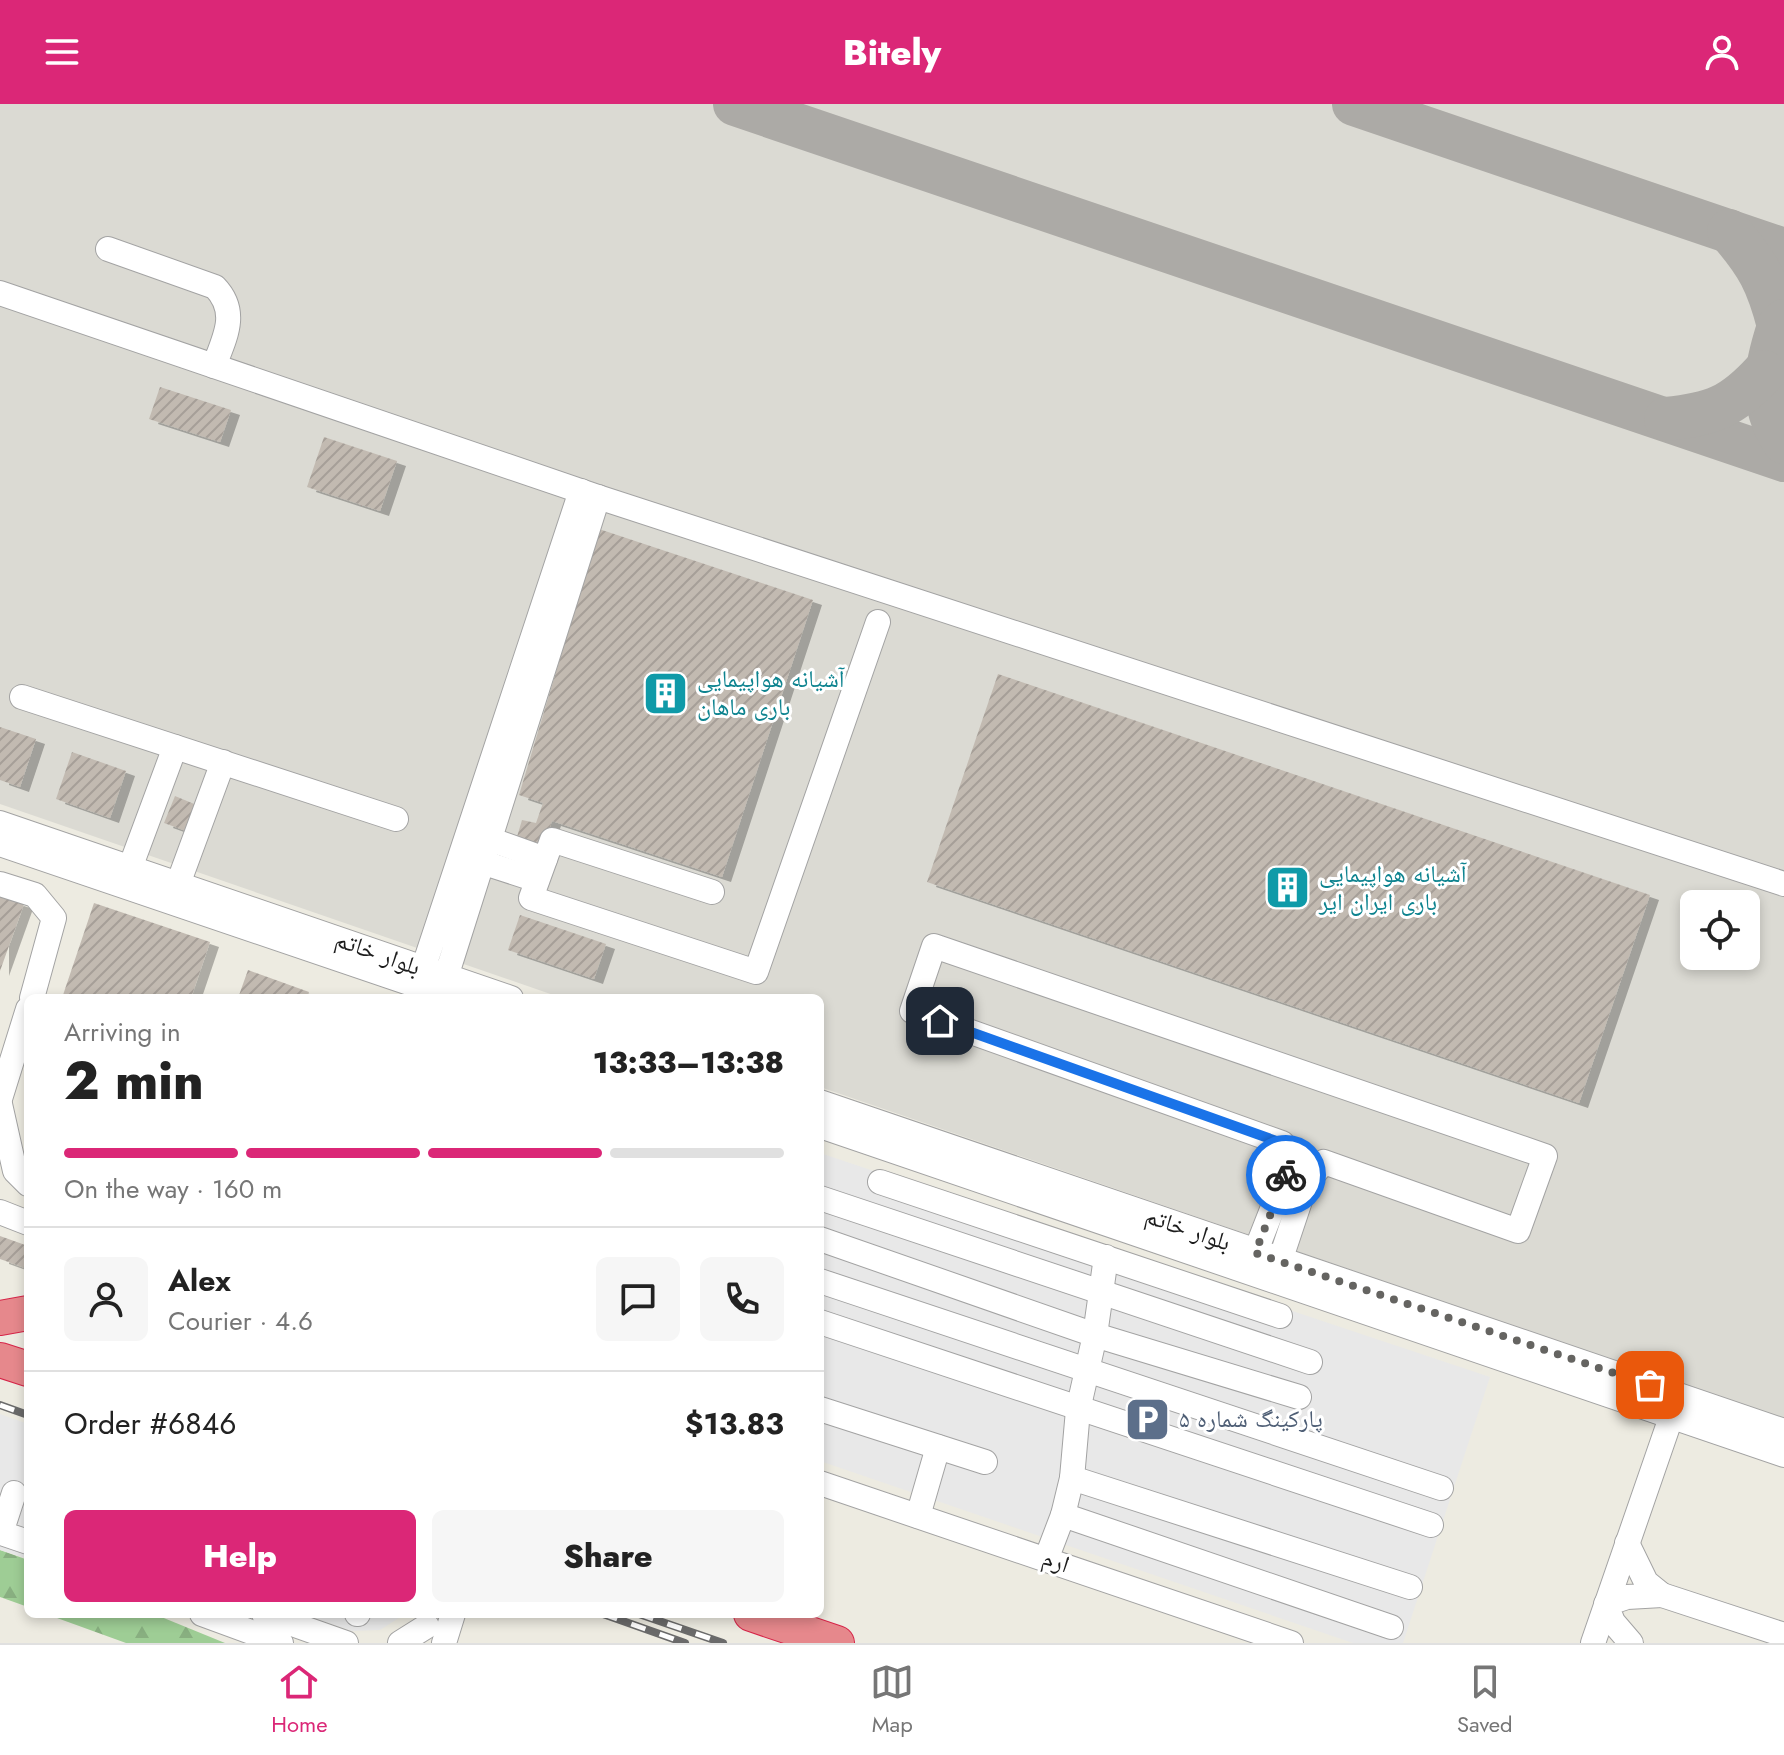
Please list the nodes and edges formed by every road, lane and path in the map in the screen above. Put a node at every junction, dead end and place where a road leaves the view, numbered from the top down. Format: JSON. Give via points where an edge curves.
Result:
{"nodes":[{"id":1,"x":108,"y":249,"type":"dead end"},
{"id":2,"x":0,"y":293,"type":"edge"},
{"id":3,"x":214,"y":366,"type":"junction"},
{"id":4,"x":589,"y":494,"type":"junction"},
{"id":5,"x":878,"y":622,"type":"dead end"},
{"id":6,"x":22,"y":697,"type":"dead end"},
{"id":7,"x":175,"y":747,"type":"junction"},
{"id":8,"x":223,"y":762,"type":"junction"},
{"id":9,"x":396,"y":819,"type":"dead end"},
{"id":10,"x":0,"y":823,"type":"edge"},
{"id":11,"x":0,"y":844,"type":"edge"},
{"id":12,"x":475,"y":847,"type":"junction"},
{"id":13,"x":541,"y":870,"type":"junction"},
{"id":14,"x":143,"y":879,"type":"junction"},
{"id":15,"x":0,"y":884,"type":"edge"},
{"id":16,"x":178,"y":884,"type":"junction"},
{"id":17,"x":1784,"y":884,"type":"edge"},
{"id":18,"x":712,"y":892,"type":"dead end"},
{"id":19,"x":288,"y":930,"type":"junction"},
{"id":20,"x":438,"y":984,"type":"edge"},
{"id":21,"x":33,"y":994,"type":"edge"},
{"id":22,"x":490,"y":994,"type":"edge"},
{"id":23,"x":24,"y":1022,"type":"edge"},
{"id":24,"x":0,"y":1101,"type":"edge"},
{"id":25,"x":824,"y":1103,"type":"edge"},
{"id":26,"x":824,"y":1127,"type":"edge"},
{"id":27,"x":24,"y":1180,"type":"edge"},
{"id":28,"x":880,"y":1182,"type":"dead end"},
{"id":29,"x":824,"y":1199,"type":"edge"},
{"id":30,"x":0,"y":1212,"type":"edge"},
{"id":31,"x":24,"y":1221,"type":"edge"},
{"id":32,"x":824,"y":1240,"type":"edge"},
{"id":33,"x":1255,"y":1253,"type":"junction"},
{"id":34,"x":1106,"y":1257,"type":"junction"},
{"id":35,"x":1280,"y":1261,"type":"junction"},
{"id":36,"x":824,"y":1282,"type":"edge"},
{"id":37,"x":1102,"y":1295,"type":"junction"},
{"id":38,"x":24,"y":1314,"type":"edge"},
{"id":39,"x":1280,"y":1316,"type":"dead end"},
{"id":40,"x":0,"y":1318,"type":"edge"},
{"id":41,"x":824,"y":1323,"type":"edge"},
{"id":42,"x":1095,"y":1335,"type":"junction"},
{"id":43,"x":0,"y":1360,"type":"edge"},
{"id":44,"x":1310,"y":1362,"type":"dead end"},
{"id":45,"x":24,"y":1368,"type":"edge"},
{"id":46,"x":1087,"y":1368,"type":"junction"},
{"id":47,"x":1299,"y":1397,"type":"dead end"},
{"id":48,"x":1675,"y":1406,"type":"junction"},
{"id":49,"x":824,"y":1410,"type":"edge"},
{"id":50,"x":1078,"y":1410,"type":"junction"},
{"id":51,"x":1784,"y":1431,"type":"edge"},
{"id":52,"x":938,"y":1447,"type":"junction"},
{"id":53,"x":1784,"y":1455,"type":"edge"},
{"id":54,"x":985,"y":1462,"type":"dead end"},
{"id":55,"x":1072,"y":1478,"type":"junction"},
{"id":56,"x":824,"y":1484,"type":"edge"},
{"id":57,"x":1441,"y":1488,"type":"dead end"},
{"id":58,"x":14,"y":1494,"type":"edge"},
{"id":59,"x":1063,"y":1515,"type":"junction"},
{"id":60,"x":918,"y":1516,"type":"junction"},
{"id":61,"x":1431,"y":1525,"type":"dead end"},
{"id":62,"x":24,"y":1541,"type":"edge"},
{"id":63,"x":1627,"y":1543,"type":"junction"},
{"id":64,"x":1047,"y":1557,"type":"junction"},
{"id":65,"x":1410,"y":1587,"type":"dead end"},
{"id":66,"x":1662,"y":1595,"type":"junction"},
{"id":67,"x":1606,"y":1604,"type":"junction"},
{"id":68,"x":213,"y":1618,"type":"edge"},
{"id":69,"x":275,"y":1618,"type":"edge"},
{"id":70,"x":448,"y":1618,"type":"edge"},
{"id":71,"x":763,"y":1618,"type":"edge"},
{"id":72,"x":808,"y":1618,"type":"edge"},
{"id":73,"x":1391,"y":1627,"type":"dead end"},
{"id":74,"x":431,"y":1632,"type":"edge"},
{"id":75,"x":1784,"y":1635,"type":"edge"},
{"id":76,"x":281,"y":1643,"type":"edge"},
{"id":77,"x":346,"y":1643,"type":"edge"},
{"id":78,"x":400,"y":1643,"type":"edge"},
{"id":79,"x":837,"y":1643,"type":"edge"},
{"id":80,"x":859,"y":1643,"type":"edge"},
{"id":81,"x":1291,"y":1643,"type":"edge"},
{"id":82,"x":1593,"y":1643,"type":"edge"},
{"id":83,"x":1631,"y":1643,"type":"edge"}],
"edges":[{"from":1,"to":3,"type":"street","via":[[215,287],[223,295],[230,316]]},
{"from":2,"to":3,"type":"street"},
{"from":3,"to":4,"type":"street"},
{"from":4,"to":12,"type":"street"},
{"from":4,"to":17,"type":"street"},
{"from":5,"to":13,"type":"street","via":[[756,972],[531,898]]},
{"from":6,"to":7,"type":"street"},
{"from":7,"to":8,"type":"street"},
{"from":7,"to":14,"type":"street"},
{"from":8,"to":9,"type":"street"},
{"from":8,"to":16,"type":"street"},
{"from":10,"to":14,"type":"street"},
{"from":11,"to":14,"type":"street"},
{"from":12,"to":13,"type":"street"},
{"from":12,"to":20,"type":"street"},
{"from":13,"to":18,"type":"street","via":[[552,840]]},
{"from":14,"to":16,"type":"street"},
{"from":14,"to":19,"type":"street"},
{"from":15,"to":21,"type":"street","via":[[35,895],[54,918]]},
{"from":16,"to":19,"type":"street"},
{"from":19,"to":20,"type":"street","name":"بلوار خاتم"},
{"from":20,"to":22,"type":"street","name":"بلوار خاتم"},
{"from":23,"to":24,"type":"street"},
{"from":24,"to":27,"type":"street","via":[[15,1171]]},
{"from":25,"to":33,"type":"street","name":"بلوار خاتم"},
{"from":26,"to":48,"type":"street","name":"بلوار خاتم"},
{"from":28,"to":34,"type":"street"},
{"from":29,"to":37,"type":"street"},
{"from":30,"to":31,"type":"street"},
{"from":32,"to":42,"type":"street"},
{"from":33,"to":35,"type":"street","name":"بلوار خاتم"},
{"from":33,"to":35,"type":"street","via":[[1286,1174],[1282,1143],[912,1011],[934,946],[1545,1156],[1518,1231],[1324,1162],[1306,1183]]},
{"from":34,"to":37,"type":"street"},
{"from":34,"to":39,"type":"street"},
{"from":35,"to":48,"type":"street","name":"بلوار خاتم"},
{"from":36,"to":46,"type":"street"},
{"from":37,"to":42,"type":"street"},
{"from":37,"to":44,"type":"street"},
{"from":38,"to":40,"type":"highway"},
{"from":41,"to":50,"type":"street"},
{"from":42,"to":46,"type":"street"},
{"from":42,"to":47,"type":"street"},
{"from":43,"to":45,"type":"highway"},
{"from":46,"to":50,"type":"street"},
{"from":46,"to":57,"type":"street"},
{"from":48,"to":51,"type":"street","name":"بلوار خاتم"},
{"from":48,"to":53,"type":"street","name":"بلوار خاتم"},
{"from":48,"to":63,"type":"street"},
{"from":49,"to":52,"type":"street"},
{"from":50,"to":55,"type":"street"},
{"from":50,"to":61,"type":"street"},
{"from":52,"to":54,"type":"street"},
{"from":52,"to":60,"type":"street"},
{"from":55,"to":59,"type":"street"},
{"from":55,"to":65,"type":"street"},
{"from":56,"to":60,"type":"street","name":"ارم"},
{"from":58,"to":62,"type":"street","via":[[1,1533]]},
{"from":59,"to":64,"type":"street"},
{"from":59,"to":73,"type":"street"},
{"from":60,"to":64,"type":"street","name":"ارم"},
{"from":63,"to":66,"type":"street","via":[[1646,1582]]},
{"from":63,"to":67,"type":"street"},
{"from":64,"to":81,"type":"street","name":"ارم"},
{"from":66,"to":67,"type":"street"},
{"from":66,"to":75,"type":"street"},
{"from":67,"to":82,"type":"street"},
{"from":67,"to":83,"type":"street"},
{"from":68,"to":76,"type":"street"},
{"from":69,"to":77,"type":"street"},
{"from":70,"to":74,"type":"street"},
{"from":71,"to":79,"type":"highway"},
{"from":72,"to":80,"type":"highway"},
{"from":74,"to":78,"type":"street"}]}
